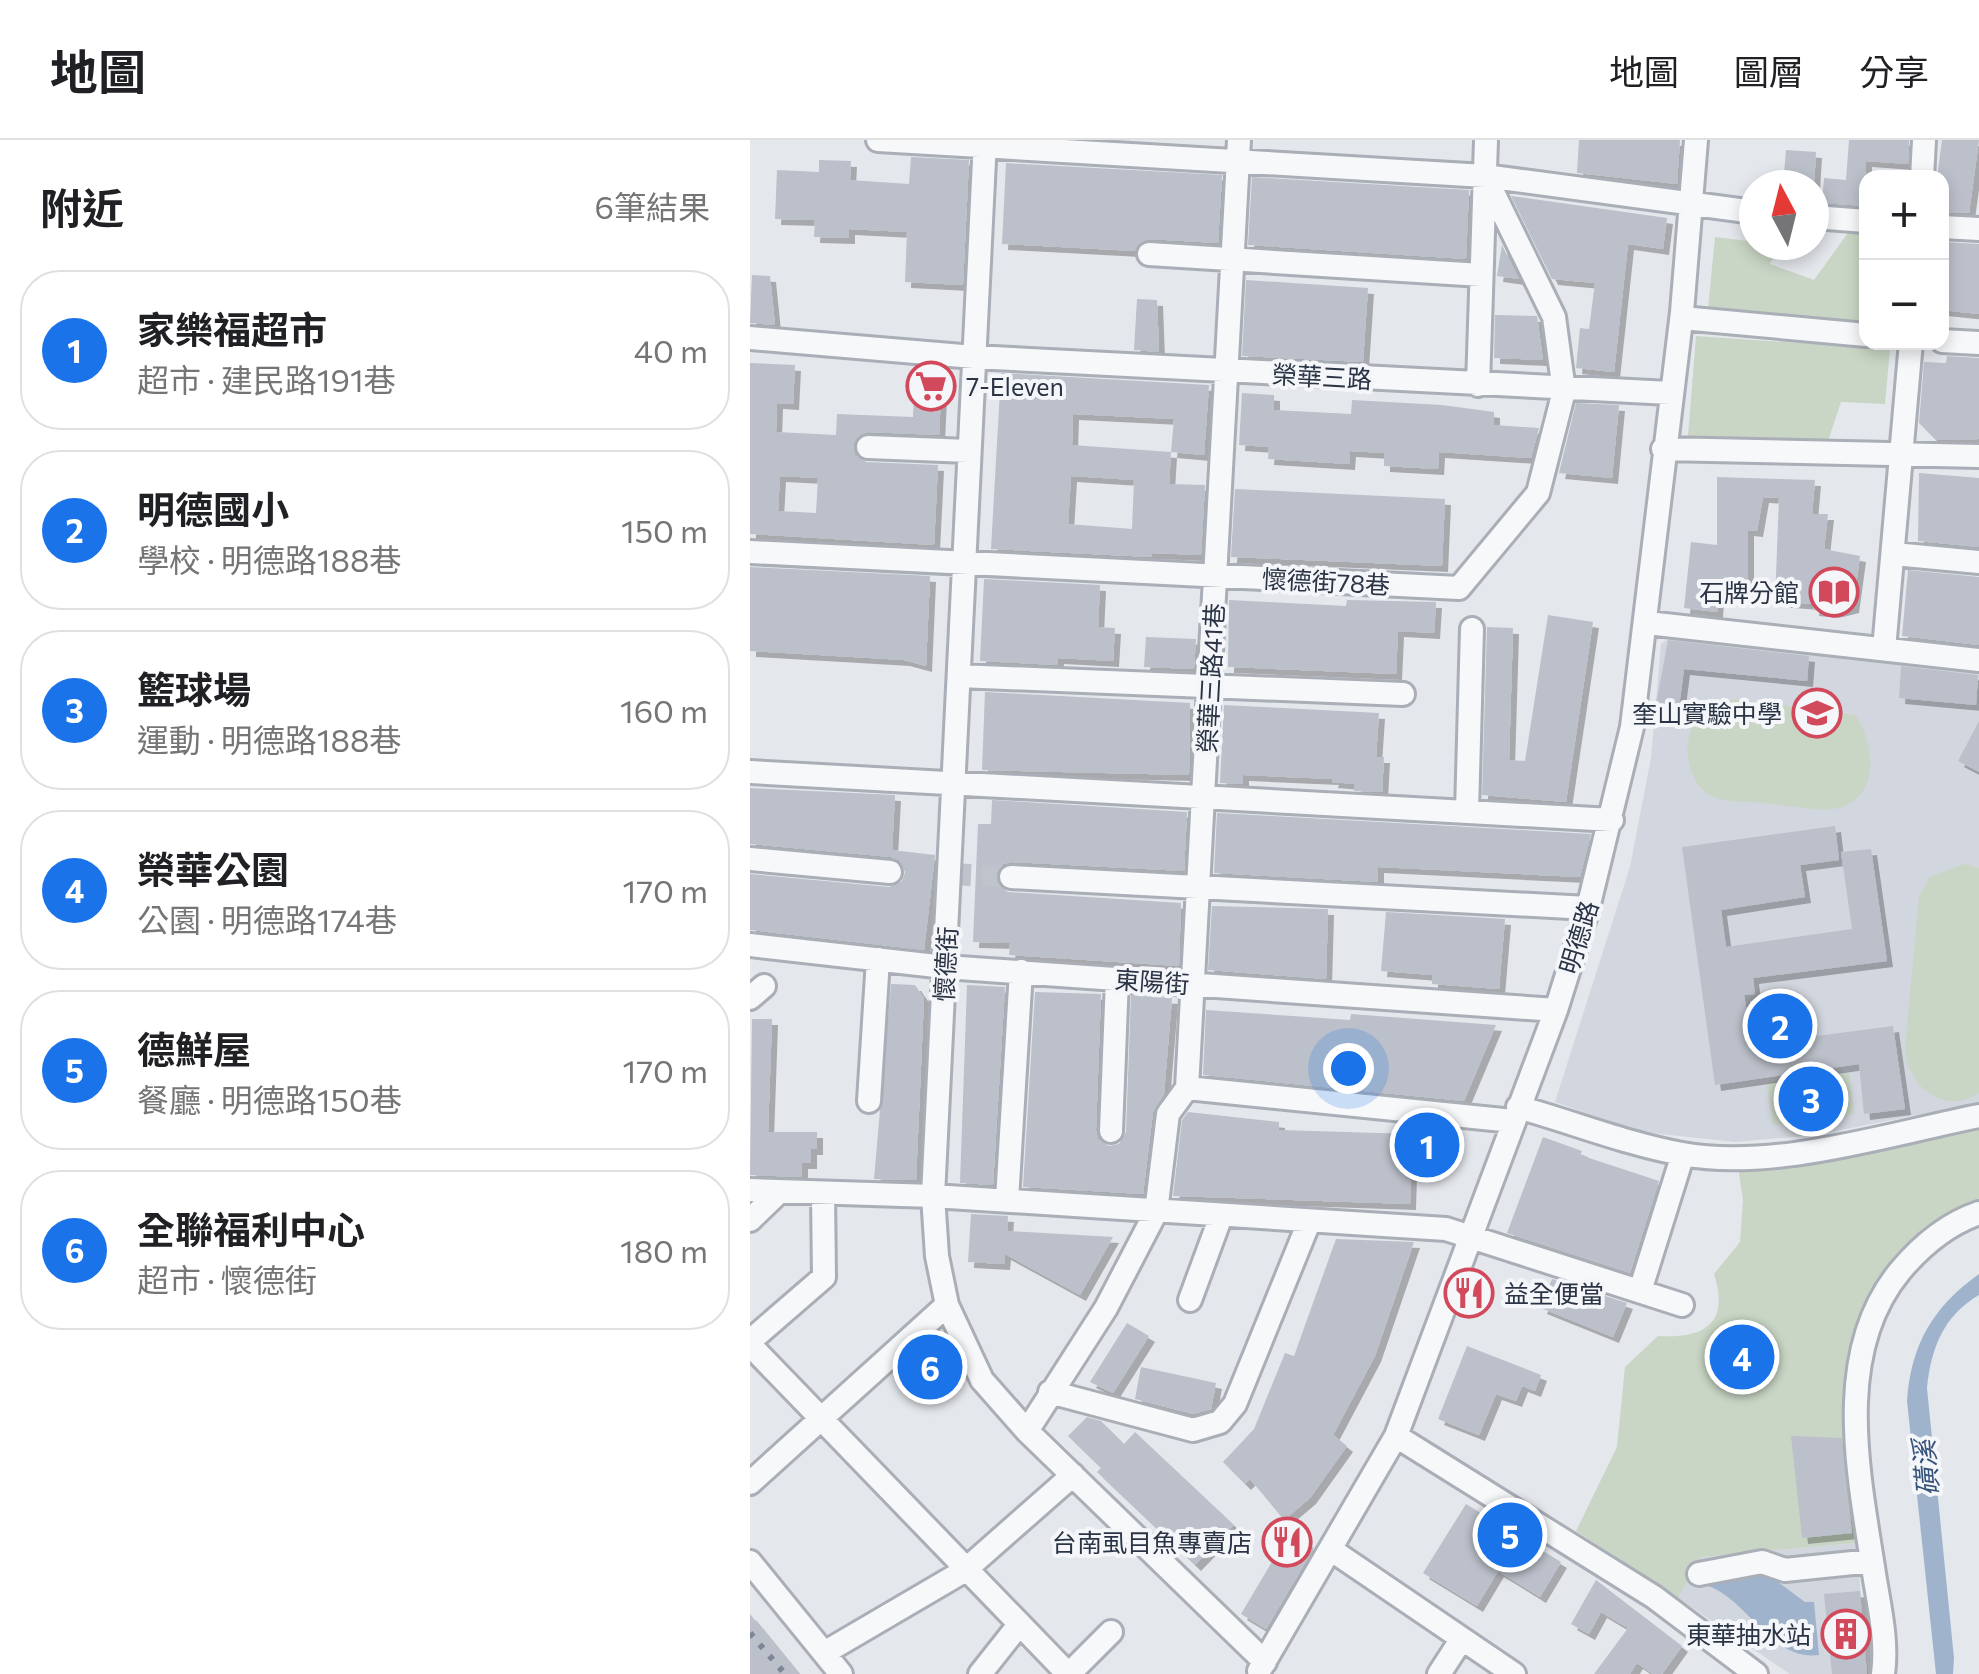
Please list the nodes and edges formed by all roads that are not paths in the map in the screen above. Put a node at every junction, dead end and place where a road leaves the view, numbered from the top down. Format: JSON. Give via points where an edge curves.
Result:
{"nodes":[{"id":1,"x":878,"y":140,"type":"edge"},
{"id":2,"x":1486,"y":140,"type":"edge"},
{"id":3,"x":1696,"y":140,"type":"edge"},
{"id":4,"x":1924,"y":140,"type":"edge"},
{"id":5,"x":985,"y":144,"type":"edge"},
{"id":6,"x":1239,"y":151,"type":"edge"},
{"id":7,"x":1922,"y":170,"type":"edge"},
{"id":8,"x":1485,"y":176,"type":"junction"},
{"id":9,"x":1693,"y":208,"type":"junction"},
{"id":10,"x":1739,"y":211,"type":"edge"},
{"id":11,"x":1829,"y":218,"type":"edge"},
{"id":12,"x":1859,"y":221,"type":"edge"},
{"id":13,"x":1949,"y":228,"type":"edge"},
{"id":14,"x":1979,"y":230,"type":"edge"},
{"id":15,"x":1148,"y":254,"type":"dead end"},
{"id":16,"x":1232,"y":261,"type":"junction"},
{"id":17,"x":1481,"y":275,"type":"junction"},
{"id":18,"x":1682,"y":318,"type":"junction"},
{"id":19,"x":1859,"y":334,"type":"edge"},
{"id":20,"x":750,"y":338,"type":"edge"},
{"id":21,"x":1949,"y":340,"type":"edge"},
{"id":22,"x":1979,"y":342,"type":"edge"},
{"id":23,"x":1910,"y":350,"type":"edge"},
{"id":24,"x":974,"y":357,"type":"junction"},
{"id":25,"x":1224,"y":371,"type":"junction"},
{"id":26,"x":1478,"y":385,"type":"junction"},
{"id":27,"x":1564,"y":391,"type":"junction"},
{"id":28,"x":1670,"y":393,"type":"junction"},
{"id":29,"x":868,"y":447,"type":"dead end"},
{"id":30,"x":1664,"y":449,"type":"junction"},
{"id":31,"x":968,"y":451,"type":"junction"},
{"id":32,"x":1902,"y":453,"type":"junction"},
{"id":33,"x":1979,"y":456,"type":"edge"},
{"id":34,"x":750,"y":552,"type":"edge"},
{"id":35,"x":1894,"y":554,"type":"junction"},
{"id":36,"x":1979,"y":562,"type":"edge"},
{"id":37,"x":964,"y":564,"type":"junction"},
{"id":38,"x":1216,"y":576,"type":"junction"},
{"id":39,"x":1647,"y":623,"type":"junction"},
{"id":40,"x":1472,"y":629,"type":"dead end"},
{"id":41,"x":1884,"y":649,"type":"junction"},
{"id":42,"x":1979,"y":660,"type":"edge"},
{"id":43,"x":960,"y":676,"type":"junction"},
{"id":44,"x":1210,"y":686,"type":"junction"},
{"id":45,"x":1402,"y":694,"type":"dead end"},
{"id":46,"x":750,"y":772,"type":"edge"},
{"id":47,"x":954,"y":783,"type":"junction"},
{"id":48,"x":1204,"y":800,"type":"junction"},
{"id":49,"x":1467,"y":812,"type":"junction"},
{"id":50,"x":1612,"y":820,"type":"junction"},
{"id":51,"x":750,"y":859,"type":"edge"},
{"id":52,"x":890,"y":872,"type":"dead end"},
{"id":53,"x":1011,"y":876,"type":"tunnel mouth"},
{"id":54,"x":1200,"y":889,"type":"junction"},
{"id":55,"x":1588,"y":908,"type":"junction"},
{"id":56,"x":750,"y":946,"type":"edge"},
{"id":57,"x":878,"y":959,"type":"junction"},
{"id":58,"x":945,"y":967,"type":"junction"},
{"id":59,"x":1020,"y":972,"type":"junction"},
{"id":60,"x":1117,"y":979,"type":"junction"},
{"id":61,"x":1195,"y":985,"type":"junction"},
{"id":62,"x":1556,"y":1010,"type":"junction"},
{"id":63,"x":1186,"y":1088,"type":"junction"},
{"id":64,"x":869,"y":1101,"type":"dead end"},
{"id":65,"x":1516,"y":1114,"type":"junction"},
{"id":66,"x":1979,"y":1116,"type":"edge"},
{"id":67,"x":1111,"y":1130,"type":"dead end"},
{"id":68,"x":1683,"y":1154,"type":"junction"},
{"id":69,"x":750,"y":1190,"type":"edge"},
{"id":70,"x":779,"y":1192,"type":"junction"},
{"id":71,"x":823,"y":1194,"type":"junction"},
{"id":72,"x":933,"y":1196,"type":"junction"},
{"id":73,"x":1007,"y":1200,"type":"junction"},
{"id":74,"x":1156,"y":1212,"type":"junction"},
{"id":75,"x":1979,"y":1213,"type":"edge"},
{"id":76,"x":1221,"y":1216,"type":"junction"},
{"id":77,"x":750,"y":1220,"type":"edge"},
{"id":78,"x":1309,"y":1222,"type":"junction"},
{"id":79,"x":1471,"y":1236,"type":"junction"},
{"id":80,"x":1640,"y":1291,"type":"junction"},
{"id":81,"x":1190,"y":1300,"type":"dead end"},
{"id":82,"x":948,"y":1306,"type":"junction"},
{"id":83,"x":1682,"y":1306,"type":"dead end"},
{"id":84,"x":750,"y":1343,"type":"edge"},
{"id":85,"x":1050,"y":1392,"type":"junction"},
{"id":86,"x":820,"y":1421,"type":"junction"},
{"id":87,"x":1026,"y":1430,"type":"junction"},
{"id":88,"x":1396,"y":1436,"type":"junction"},
{"id":89,"x":1073,"y":1475,"type":"junction"},
{"id":90,"x":750,"y":1484,"type":"edge"},
{"id":91,"x":1333,"y":1551,"type":"junction"},
{"id":92,"x":1872,"y":1560,"type":"junction"},
{"id":93,"x":750,"y":1562,"type":"edge"},
{"id":94,"x":964,"y":1571,"type":"junction"},
{"id":95,"x":1698,"y":1574,"type":"dead end"},
{"id":96,"x":1018,"y":1626,"type":"junction"},
{"id":97,"x":1111,"y":1632,"type":"dead end"},
{"id":98,"x":1461,"y":1640,"type":"junction"},
{"id":99,"x":824,"y":1653,"type":"junction"},
{"id":100,"x":1261,"y":1668,"type":"edge"},
{"id":101,"x":1745,"y":1671,"type":"edge"},
{"id":102,"x":841,"y":1674,"type":"edge"},
{"id":103,"x":980,"y":1674,"type":"edge"},
{"id":104,"x":1068,"y":1674,"type":"edge"},
{"id":105,"x":1439,"y":1674,"type":"edge"},
{"id":106,"x":1514,"y":1674,"type":"edge"},
{"id":107,"x":1883,"y":1674,"type":"edge"}],
"edges":[{"from":1,"to":5,"type":"street"},
{"from":2,"to":8,"type":"street"},
{"from":3,"to":9,"type":"street","name":"明德路"},
{"from":4,"to":7,"type":"street"},
{"from":5,"to":6,"type":"street"},
{"from":5,"to":24,"type":"street","name":"懷德街"},
{"from":6,"to":8,"type":"street"},
{"from":6,"to":16,"type":"street","name":"榮華三路41巷"},
{"from":8,"to":9,"type":"street"},
{"from":8,"to":17,"type":"street"},
{"from":8,"to":27,"type":"street","via":[[1554,318]]},
{"from":9,"to":10,"type":"street"},
{"from":9,"to":18,"type":"street","name":"明德路"},
{"from":11,"to":12,"type":"street"},
{"from":13,"to":14,"type":"street"},
{"from":15,"to":16,"type":"street"},
{"from":16,"to":17,"type":"street"},
{"from":16,"to":25,"type":"street","name":"榮華三路41巷"},
{"from":17,"to":26,"type":"street"},
{"from":18,"to":19,"type":"street"},
{"from":18,"to":28,"type":"street","name":"明德路"},
{"from":20,"to":24,"type":"street","name":"榮華三路"},
{"from":21,"to":22,"type":"street"},
{"from":23,"to":32,"type":"street"},
{"from":24,"to":25,"type":"street","name":"榮華三路"},
{"from":24,"to":31,"type":"street","name":"懷德街"},
{"from":25,"to":26,"type":"street","name":"榮華三路"},
{"from":25,"to":38,"type":"street","name":"榮華三路41巷"},
{"from":26,"to":27,"type":"street","name":"榮華三路"},
{"from":27,"to":28,"type":"street","name":"榮華三路"},
{"from":27,"to":38,"type":"street","name":"懷德街78巷","via":[[1538,493],[1459,588]]},
{"from":28,"to":30,"type":"street","name":"明德路"},
{"from":29,"to":31,"type":"street"},
{"from":30,"to":32,"type":"street"},
{"from":30,"to":39,"type":"street","name":"明德路"},
{"from":31,"to":37,"type":"street","name":"懷德街"},
{"from":32,"to":33,"type":"street"},
{"from":32,"to":35,"type":"street"},
{"from":34,"to":37,"type":"street","name":"懷德街78巷"},
{"from":35,"to":36,"type":"street"},
{"from":35,"to":41,"type":"street"},
{"from":37,"to":38,"type":"street","name":"懷德街78巷"},
{"from":37,"to":43,"type":"street","name":"懷德街"},
{"from":38,"to":44,"type":"street","name":"榮華三路41巷"},
{"from":39,"to":41,"type":"street"},
{"from":39,"to":50,"type":"street","name":"明德路"},
{"from":40,"to":49,"type":"street"},
{"from":41,"to":42,"type":"street"},
{"from":43,"to":44,"type":"street"},
{"from":43,"to":47,"type":"street","name":"懷德街"},
{"from":44,"to":45,"type":"street"},
{"from":44,"to":48,"type":"street","name":"榮華三路41巷"},
{"from":46,"to":47,"type":"street"},
{"from":47,"to":48,"type":"street"},
{"from":47,"to":58,"type":"street","name":"懷德街"},
{"from":48,"to":49,"type":"street"},
{"from":48,"to":54,"type":"street","name":"榮華三路41巷"},
{"from":49,"to":50,"type":"street"},
{"from":50,"to":55,"type":"street","name":"明德路"},
{"from":51,"to":52,"type":"street"},
{"from":53,"to":54,"type":"street"},
{"from":54,"to":55,"type":"street"},
{"from":54,"to":61,"type":"street","name":"榮華三路41巷"},
{"from":55,"to":62,"type":"street","name":"明德路"},
{"from":56,"to":57,"type":"street","name":"東陽街"},
{"from":57,"to":58,"type":"street","name":"東陽街"},
{"from":57,"to":64,"type":"street"},
{"from":58,"to":59,"type":"street","name":"東陽街"},
{"from":58,"to":72,"type":"street","name":"懷德街"},
{"from":59,"to":60,"type":"street","name":"東陽街"},
{"from":59,"to":73,"type":"street"},
{"from":60,"to":61,"type":"street","name":"東陽街"},
{"from":60,"to":67,"type":"street"},
{"from":61,"to":62,"type":"street","name":"東陽街"},
{"from":61,"to":63,"type":"street","name":"榮華三路41巷"},
{"from":62,"to":65,"type":"street","name":"明德路"},
{"from":63,"to":65,"type":"street"},
{"from":63,"to":74,"type":"street","name":"榮華三路41巷","via":[[1168,1114]]},
{"from":65,"to":68,"type":"street"},
{"from":65,"to":79,"type":"street","name":"明德路"},
{"from":66,"to":68,"type":"street","via":[[1798,1153]]},
{"from":68,"to":80,"type":"street"},
{"from":69,"to":70,"type":"street"},
{"from":70,"to":71,"type":"street"},
{"from":70,"to":77,"type":"street"},
{"from":71,"to":72,"type":"street"},
{"from":71,"to":84,"type":"street","via":[[824,1276]]},
{"from":72,"to":73,"type":"street"},
{"from":72,"to":82,"type":"street","name":"懷德街"},
{"from":73,"to":74,"type":"street"},
{"from":74,"to":76,"type":"street"},
{"from":74,"to":85,"type":"street","via":[[1106,1308]]},
{"from":75,"to":92,"type":"street","via":[[1919,1248],[1882,1293],[1868,1323],[1857,1393]]},
{"from":76,"to":78,"type":"street"},
{"from":76,"to":81,"type":"street"},
{"from":78,"to":79,"type":"street"},
{"from":78,"to":85,"type":"street","via":[[1235,1404],[1220,1422],[1193,1430]]},
{"from":79,"to":80,"type":"street"},
{"from":79,"to":88,"type":"street","name":"明德路"},
{"from":80,"to":83,"type":"street"},
{"from":82,"to":86,"type":"street"},
{"from":82,"to":87,"type":"street","name":"懷德街","via":[[982,1380]]},
{"from":84,"to":86,"type":"street"},
{"from":85,"to":87,"type":"street"},
{"from":86,"to":90,"type":"street"},
{"from":86,"to":94,"type":"street"},
{"from":87,"to":89,"type":"street","name":"懷德街"},
{"from":88,"to":91,"type":"street","name":"明德路"},
{"from":88,"to":101,"type":"street","via":[[1654,1597]]},
{"from":89,"to":94,"type":"street"},
{"from":89,"to":100,"type":"street","name":"懷德街"},
{"from":91,"to":98,"type":"street"},
{"from":91,"to":100,"type":"street","name":"明德路"},
{"from":92,"to":95,"type":"street","via":[[1785,1570],[1762,1562]]},
{"from":92,"to":107,"type":"street"},
{"from":93,"to":99,"type":"street"},
{"from":94,"to":96,"type":"street"},
{"from":94,"to":99,"type":"street"},
{"from":96,"to":103,"type":"street"},
{"from":96,"to":104,"type":"street"},
{"from":97,"to":104,"type":"street"},
{"from":98,"to":105,"type":"street"},
{"from":98,"to":106,"type":"street"},
{"from":99,"to":102,"type":"street"}]}
